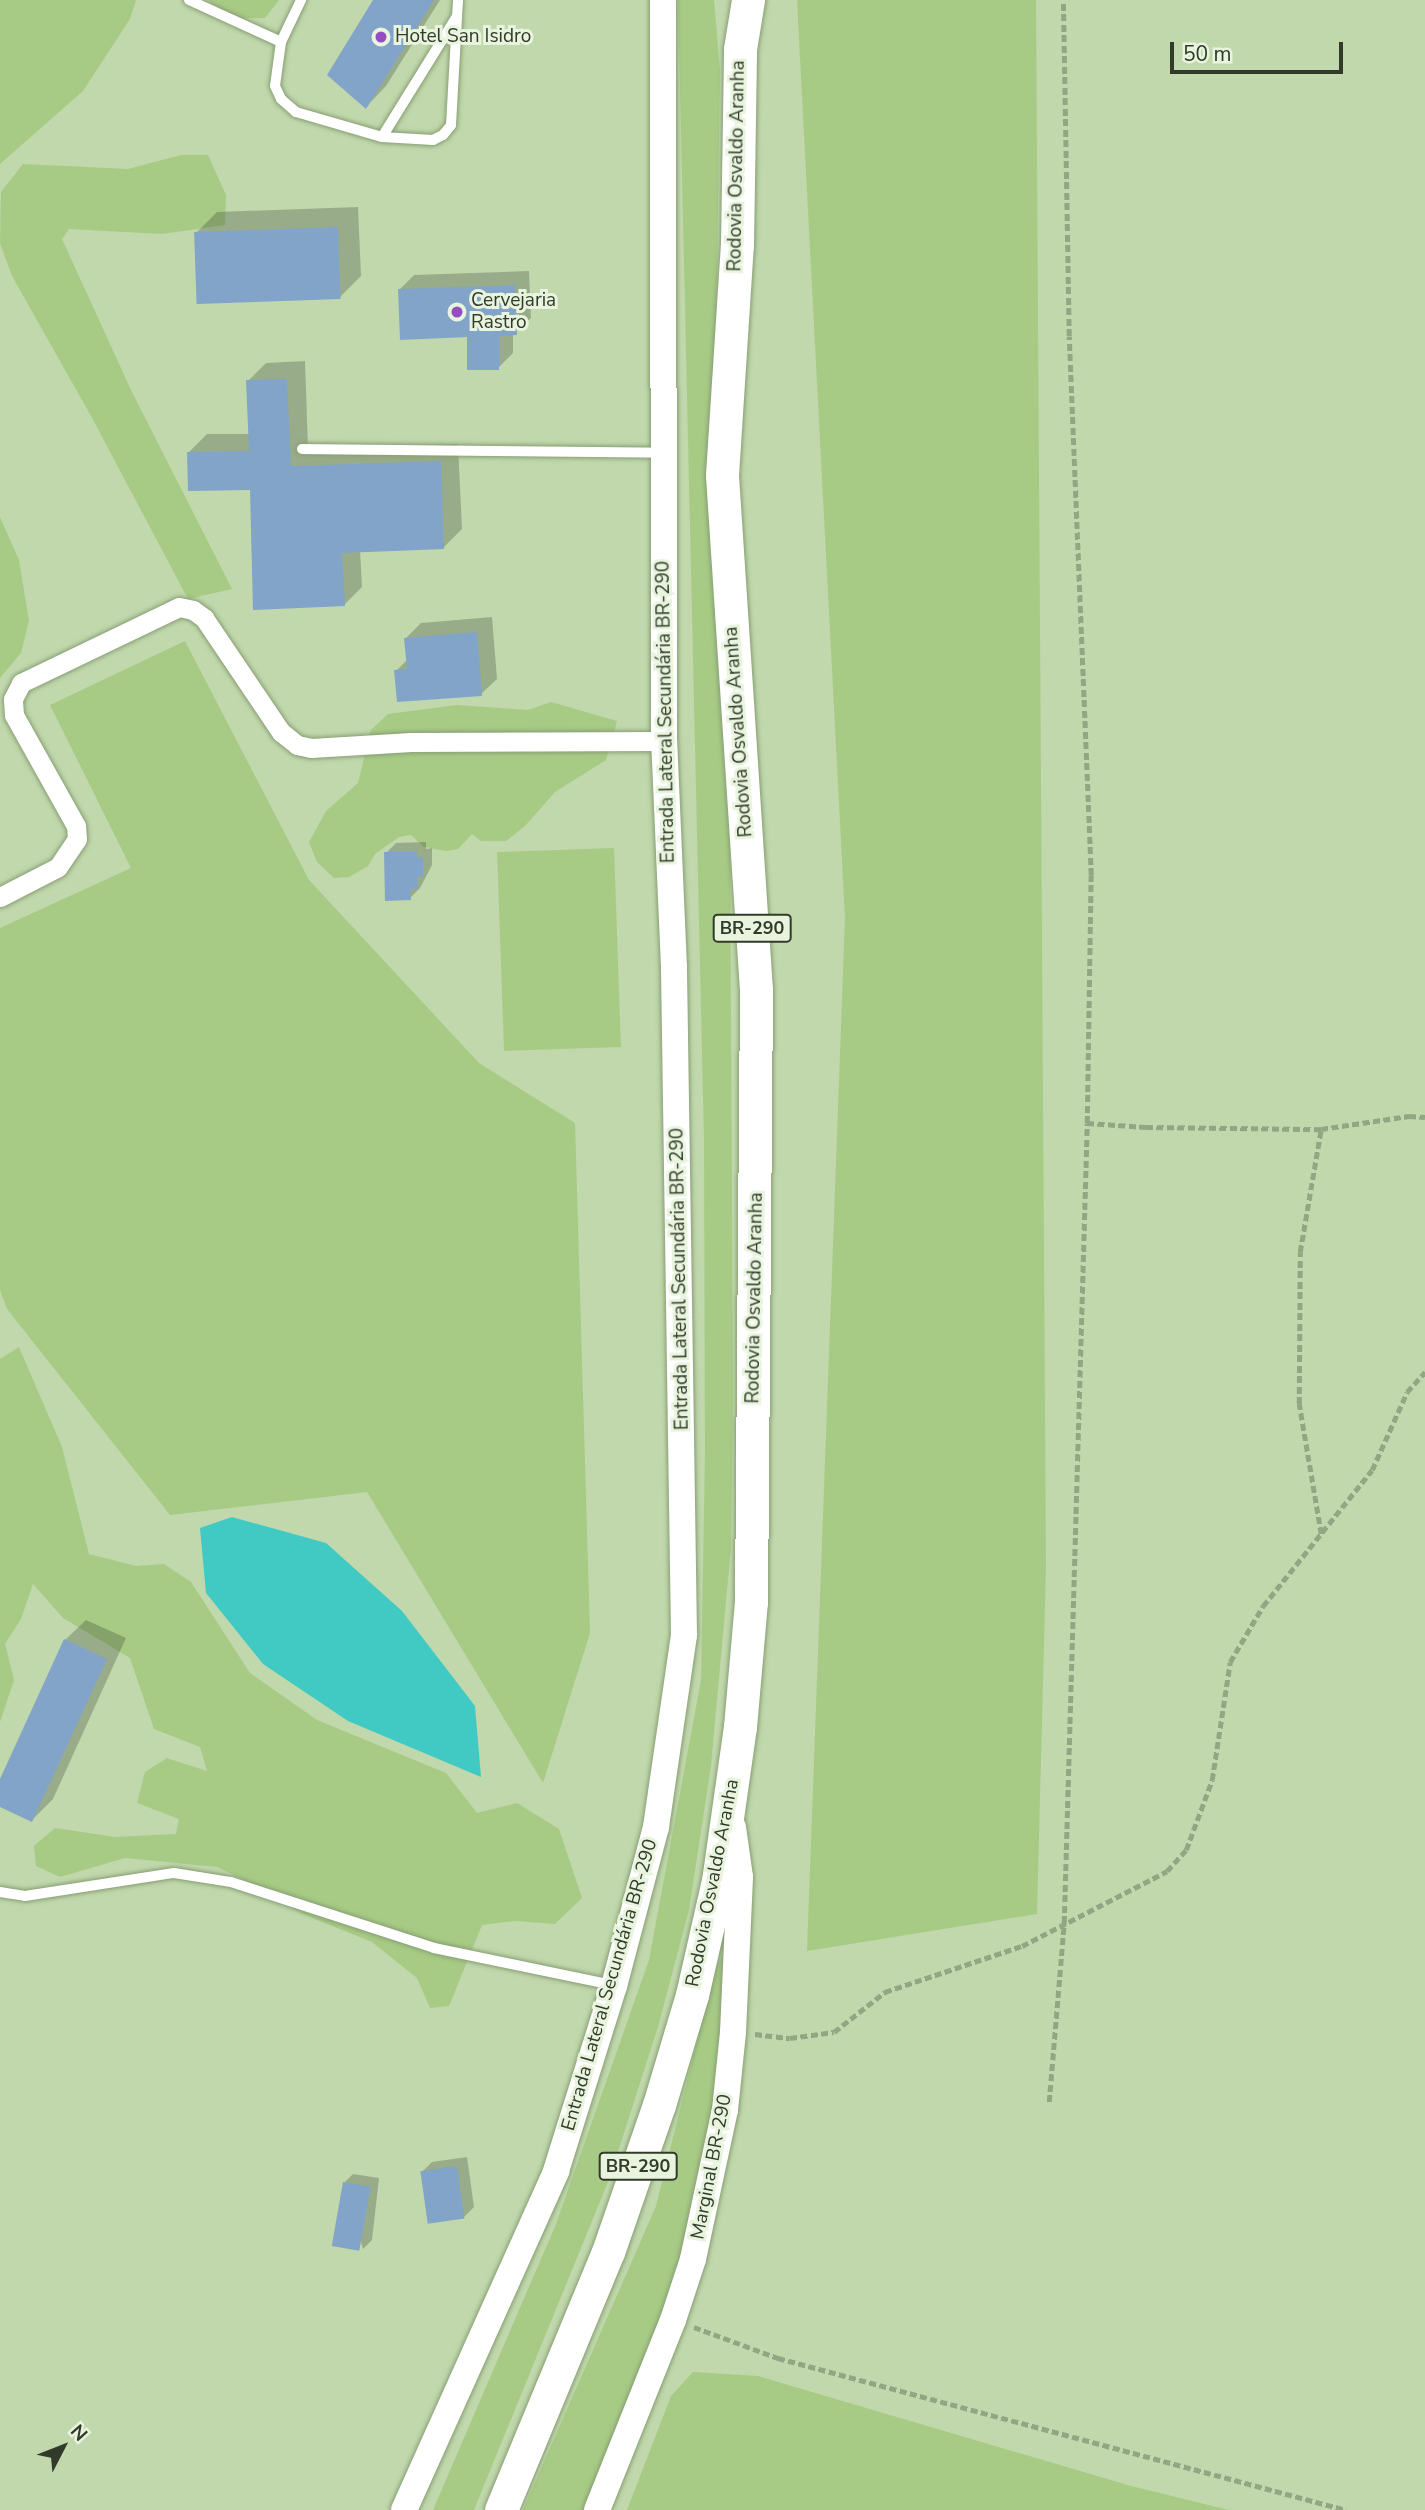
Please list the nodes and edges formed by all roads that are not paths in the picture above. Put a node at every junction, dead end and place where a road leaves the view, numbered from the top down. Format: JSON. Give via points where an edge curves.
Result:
{"nodes":[{"id":1,"x":189,"y":0,"type":"edge"},
{"id":2,"x":301,"y":0,"type":"edge"},
{"id":3,"x":458,"y":0,"type":"edge"},
{"id":4,"x":663,"y":0,"type":"edge"},
{"id":5,"x":729,"y":0,"type":"edge"},
{"id":6,"x":748,"y":0,"type":"edge"},
{"id":7,"x":457,"y":16,"type":"junction"},
{"id":8,"x":281,"y":42,"type":"junction"},
{"id":9,"x":740,"y":49,"type":"junction"},
{"id":10,"x":382,"y":137,"type":"junction"},
{"id":11,"x":302,"y":449,"type":"dead end"},
{"id":12,"x":664,"y":453,"type":"junction"},
{"id":13,"x":664,"y":741,"type":"junction"},
{"id":14,"x":0,"y":897,"type":"edge"},
{"id":15,"x":730,"y":1807,"type":"junction"},
{"id":16,"x":0,"y":1892,"type":"edge"},
{"id":17,"x":614,"y":1986,"type":"junction"},
{"id":18,"x":404,"y":2510,"type":"edge"},
{"id":19,"x":501,"y":2510,"type":"edge"},
{"id":20,"x":597,"y":2510,"type":"edge"}],
"edges":[{"from":1,"to":8,"type":"lane"},
{"from":2,"to":8,"type":"lane"},
{"from":3,"to":7,"type":"lane"},
{"from":4,"to":12,"type":"main road","name":"Entrada Lateral Secundária BR-290"},
{"from":5,"to":9,"type":"highway","name":"Rodovia Osvaldo Aranha","number":"BR-290"},
{"from":6,"to":9,"type":"highway","name":"Rodovia Osvaldo Aranha","number":"BR-290"},
{"from":7,"to":10,"type":"lane"},
{"from":7,"to":10,"type":"lane","via":[[451,125],[433,140]]},
{"from":8,"to":10,"type":"lane","via":[[275,86],[281,99],[296,112]]},
{"from":9,"to":15,"type":"highway","name":"Rodovia Osvaldo Aranha","number":"BR-290","via":[[737,245],[722,475],[757,990],[757,1198],[751,1602]]},
{"from":11,"to":12,"type":"lane"},
{"from":12,"to":13,"type":"main road","name":"Entrada Lateral Secundária BR-290"},
{"from":13,"to":14,"type":"street","via":[[297,745],[281,732],[204,618],[179,607],[21,683],[13,699],[15,715],[76,826],[77,839],[58,866]]},
{"from":13,"to":17,"type":"main road","name":"Entrada Lateral Secundária BR-290","via":[[674,981],[684,1635],[656,1827]]},
{"from":15,"to":19,"type":"highway","name":"Rodovia Osvaldo Aranha","number":"BR-290","via":[[692,1995],[659,2105],[608,2252]]},
{"from":15,"to":20,"type":"main road","name":"Marginal BR-290","via":[[740,1877],[725,2110],[693,2259]]},
{"from":16,"to":17,"type":"lane","via":[[24,1896],[174,1873],[231,1882],[434,1948]]},
{"from":17,"to":18,"type":"main road","name":"Entrada Lateral Secundária BR-290","via":[[556,2171]]}]}
